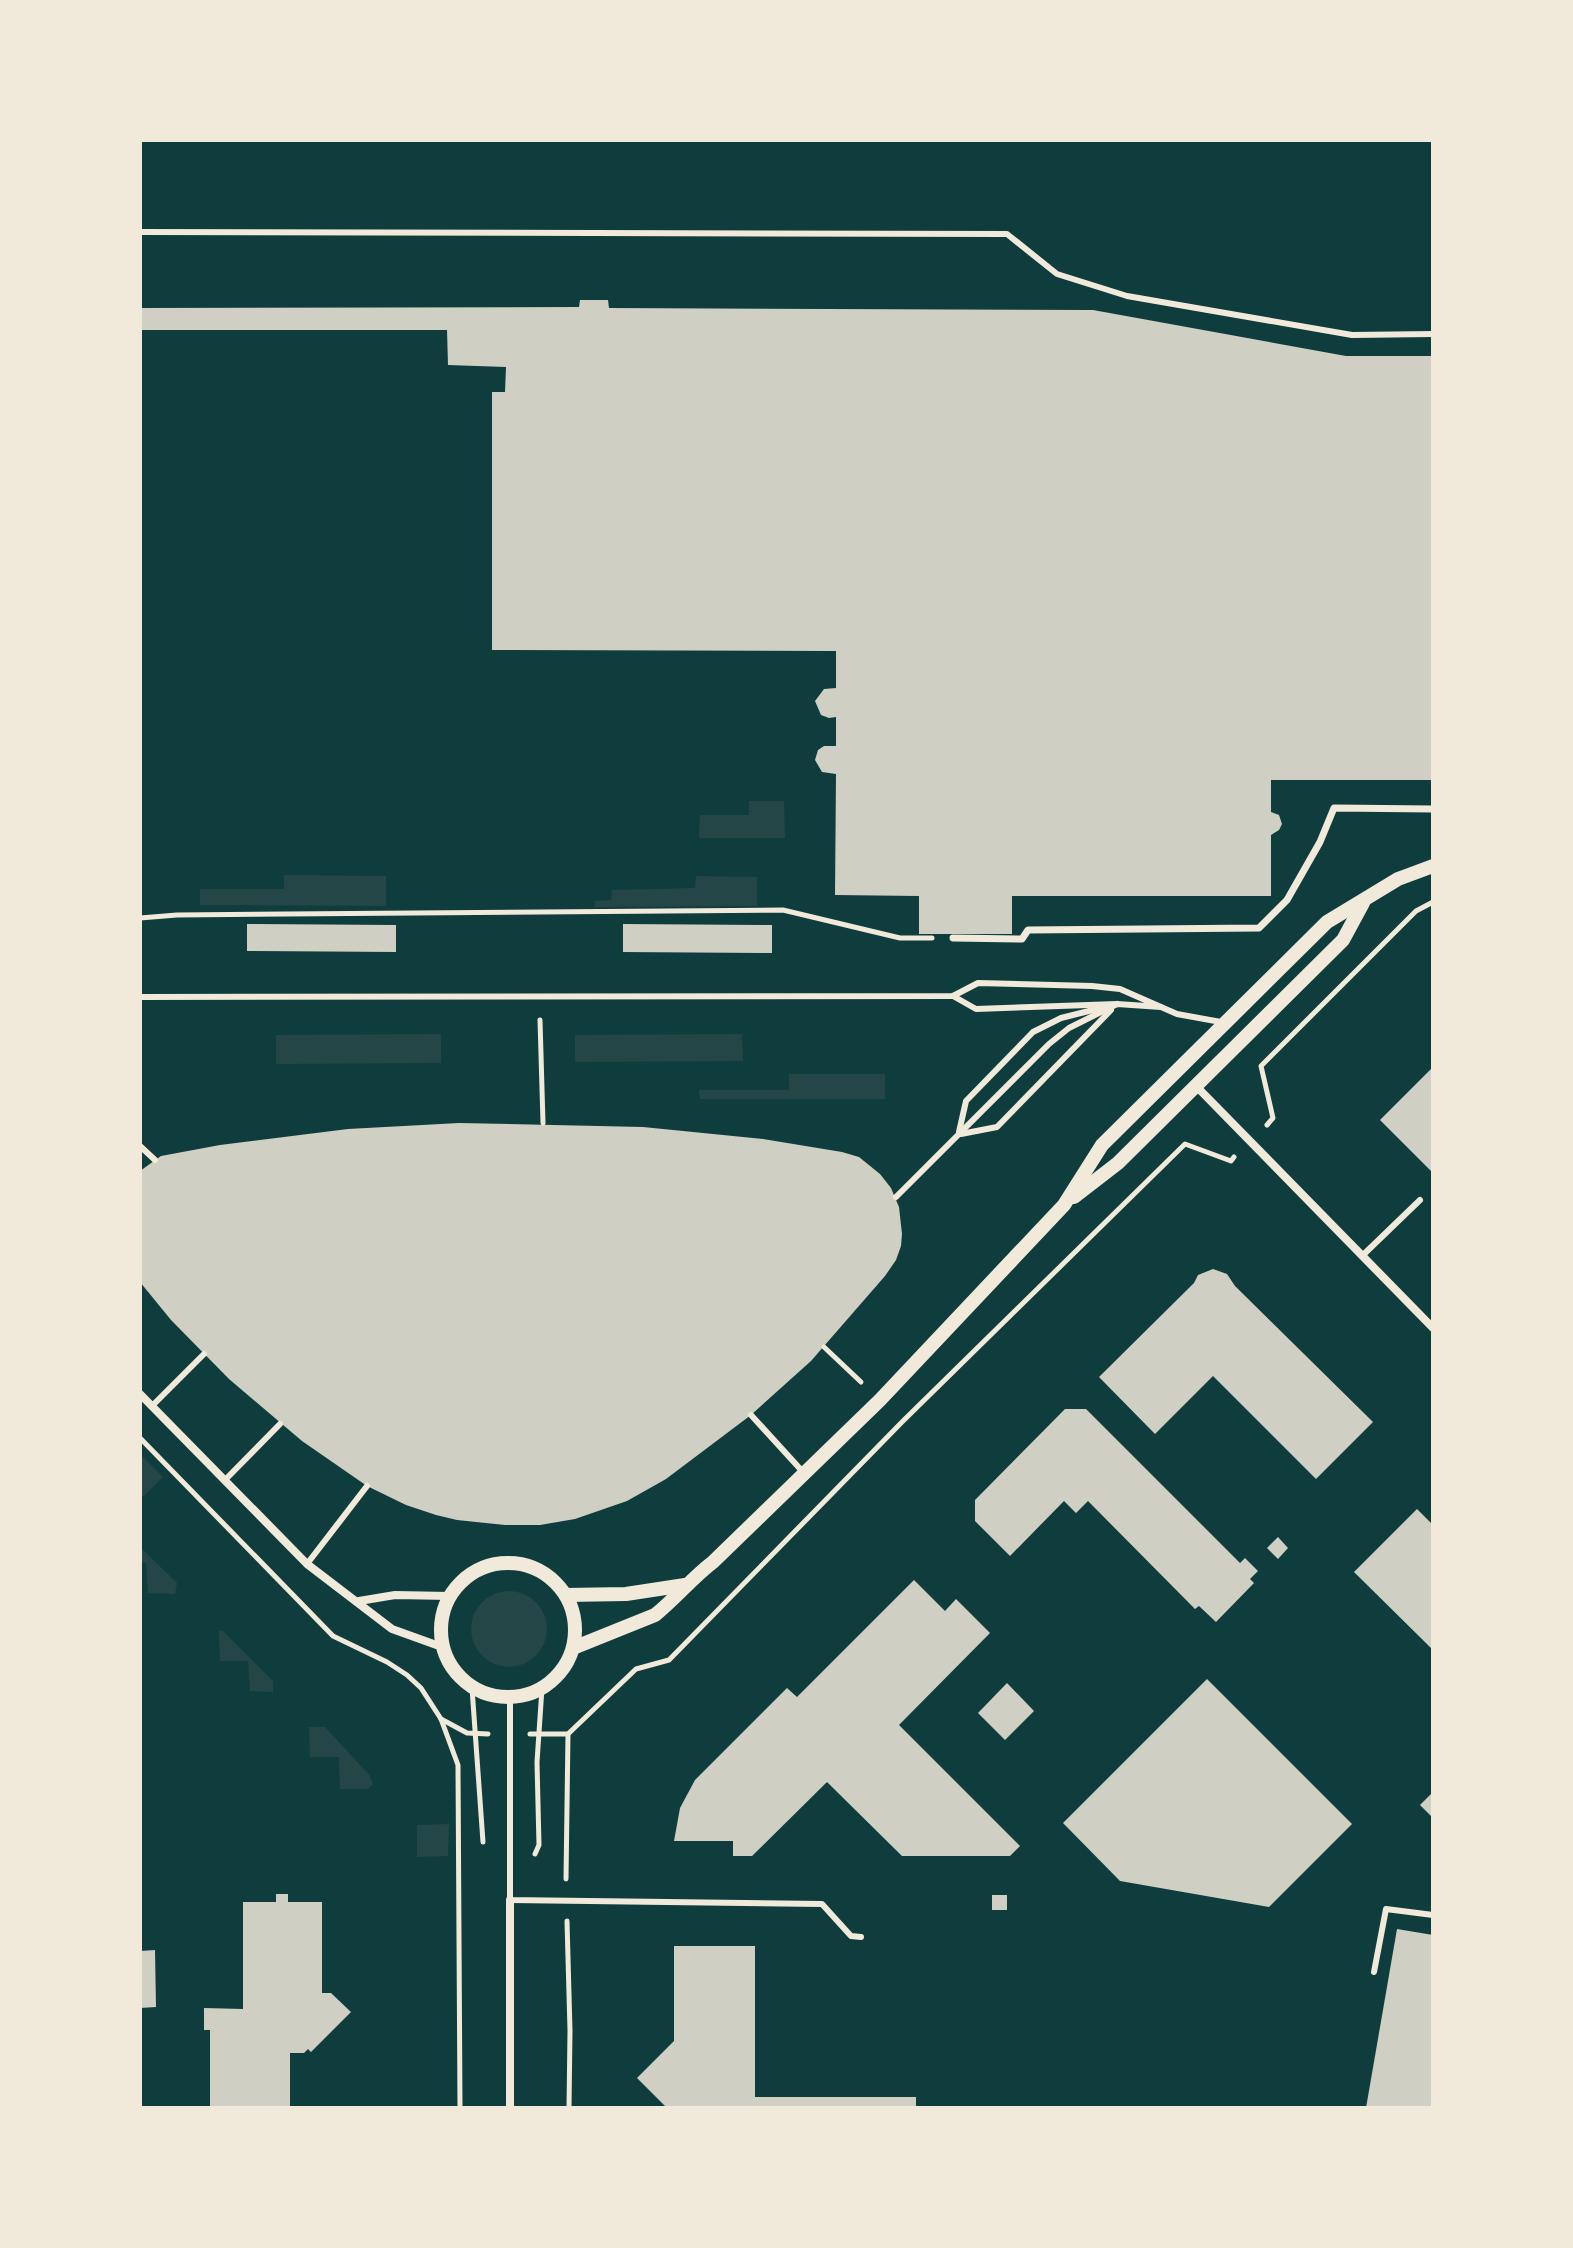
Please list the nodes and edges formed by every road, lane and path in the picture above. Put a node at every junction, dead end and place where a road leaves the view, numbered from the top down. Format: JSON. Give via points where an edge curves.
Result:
{"nodes":[{"id":1,"x":140,"y":232,"type":"edge"},
{"id":2,"x":1433,"y":334,"type":"edge"},
{"id":3,"x":1433,"y":809,"type":"edge"},
{"id":4,"x":1433,"y":866,"type":"edge"},
{"id":5,"x":1363,"y":902,"type":"junction"},
{"id":6,"x":1433,"y":902,"type":"edge"},
{"id":7,"x":140,"y":918,"type":"edge"},
{"id":8,"x":953,"y":938,"type":"joint"},
{"id":9,"x":539,"y":996,"type":"junction"},
{"id":10,"x":953,"y":996,"type":"junction"},
{"id":11,"x":140,"y":997,"type":"edge"},
{"id":12,"x":1117,"y":1004,"type":"junction"},
{"id":13,"x":1161,"y":1007,"type":"junction"},
{"id":14,"x":1225,"y":1023,"type":"junction"},
{"id":15,"x":1197,"y":1087,"type":"junction"},
{"id":16,"x":543,"y":1123,"type":"dead end"},
{"id":17,"x":959,"y":1134,"type":"junction"},
{"id":18,"x":1250,"y":1142,"type":"junction"},
{"id":19,"x":140,"y":1146,"type":"edge"},
{"id":20,"x":155,"y":1160,"type":"dead end"},
{"id":21,"x":896,"y":1197,"type":"dead end"},
{"id":22,"x":1420,"y":1200,"type":"dead end"},
{"id":23,"x":1064,"y":1205,"type":"junction"},
{"id":24,"x":1362,"y":1256,"type":"junction"},
{"id":25,"x":1433,"y":1328,"type":"edge"},
{"id":26,"x":204,"y":1354,"type":"dead end"},
{"id":27,"x":140,"y":1394,"type":"edge"},
{"id":28,"x":152,"y":1406,"type":"junction"},
{"id":29,"x":751,"y":1415,"type":"dead end"},
{"id":30,"x":280,"y":1424,"type":"dead end"},
{"id":31,"x":803,"y":1472,"type":"junction"},
{"id":32,"x":225,"y":1480,"type":"junction"},
{"id":33,"x":367,"y":1486,"type":"dead end"},
{"id":34,"x":307,"y":1564,"type":"junction"},
{"id":35,"x":685,"y":1585,"type":"junction"},
{"id":36,"x":566,"y":1595,"type":"junction"},
{"id":37,"x":450,"y":1596,"type":"junction"},
{"id":38,"x":359,"y":1601,"type":"junction"},
{"id":39,"x":442,"y":1647,"type":"junction"},
{"id":40,"x":573,"y":1648,"type":"junction"},
{"id":41,"x":510,"y":1698,"type":"junction"},
{"id":42,"x":441,"y":1719,"type":"dead end"},
{"id":43,"x":510,"y":1900,"type":"junction"},
{"id":44,"x":1433,"y":1915,"type":"edge"},
{"id":45,"x":861,"y":1937,"type":"dead end"},
{"id":46,"x":1374,"y":1972,"type":"dead end"},
{"id":47,"x":460,"y":2108,"type":"edge"},
{"id":48,"x":510,"y":2108,"type":"edge"}],
"edges":[{"from":1,"to":2,"type":"lane","via":[[1007,234],[1057,274],[1127,296],[1352,335]]},
{"from":3,"to":8,"type":"street","via":[[1334,808],[1287,900],[1259,928],[1028,930],[1022,939]]},
{"from":4,"to":5,"type":"street","via":[[1398,879]]},
{"from":5,"to":14,"type":"street","via":[[1327,922]]},
{"from":5,"to":15,"type":"street","via":[[1343,940]]},
{"from":6,"to":18,"type":"path","via":[[1416,911],[1261,1066],[1273,1118]]},
{"from":7,"to":8,"type":"path","via":[[783,910],[900,938]]},
{"from":9,"to":10,"type":"lane"},
{"from":9,"to":11,"type":"lane"},
{"from":9,"to":16,"type":"path"},
{"from":10,"to":12,"type":"lane","via":[[976,1009]]},
{"from":10,"to":13,"type":"lane","via":[[978,983],[1092,986],[1120,989]]},
{"from":12,"to":13,"type":"lane"},
{"from":12,"to":17,"type":"lane","via":[[1049,1044]]},
{"from":12,"to":17,"type":"lane","via":[[997,1127]]},
{"from":12,"to":17,"type":"lane","via":[[1061,1018],[1033,1032],[966,1101]]},
{"from":13,"to":14,"type":"lane"},
{"from":14,"to":23,"type":"street","via":[[1102,1145]]},
{"from":15,"to":18,"type":"street"},
{"from":15,"to":23,"type":"street","via":[[1118,1163]]},
{"from":17,"to":21,"type":"lane"},
{"from":18,"to":24,"type":"street"},
{"from":19,"to":20,"type":"lane"},
{"from":22,"to":24,"type":"lane"},
{"from":23,"to":31,"type":"street","via":[[880,1400]]},
{"from":24,"to":25,"type":"street"},
{"from":26,"to":28,"type":"lane"},
{"from":27,"to":28,"type":"street"},
{"from":28,"to":32,"type":"street"},
{"from":29,"to":31,"type":"lane"},
{"from":30,"to":32,"type":"lane"},
{"from":31,"to":35,"type":"street"},
{"from":32,"to":34,"type":"street"},
{"from":33,"to":34,"type":"lane"},
{"from":34,"to":38,"type":"street"},
{"from":35,"to":36,"type":"street","via":[[626,1594]]},
{"from":35,"to":40,"type":"street","via":[[655,1615]]},
{"from":36,"to":37,"type":"street","via":[[541,1571],[501,1563],[463,1579]]},
{"from":36,"to":40,"type":"street","via":[[575,1619]]},
{"from":37,"to":38,"type":"street","via":[[395,1595]]},
{"from":37,"to":39,"type":"street","via":[[442,1612]]},
{"from":38,"to":39,"type":"street","via":[[392,1629]]},
{"from":39,"to":41,"type":"street","via":[[472,1688]]},
{"from":40,"to":41,"type":"street","via":[[560,1674],[542,1688]]},
{"from":41,"to":43,"type":"lane"},
{"from":42,"to":47,"type":"path","via":[[458,1765]]},
{"from":43,"to":45,"type":"lane","via":[[822,1904],[851,1936]]},
{"from":43,"to":48,"type":"street"},
{"from":44,"to":46,"type":"lane","via":[[1386,1909]]}]}
